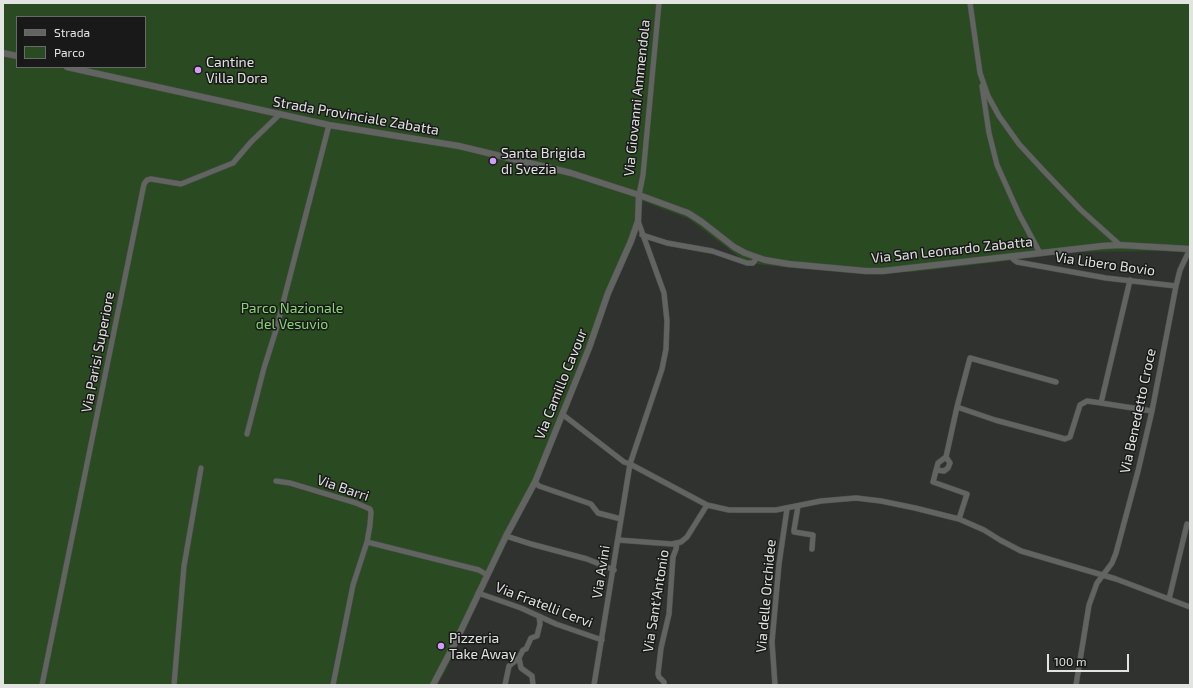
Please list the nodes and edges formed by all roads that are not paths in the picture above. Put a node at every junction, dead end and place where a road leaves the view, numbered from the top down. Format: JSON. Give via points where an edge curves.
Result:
{"nodes":[{"id":1,"x":659,"y":3,"type":"edge"},
{"id":2,"x":970,"y":3,"type":"edge"},
{"id":3,"x":3,"y":53,"type":"edge"},
{"id":4,"x":16,"y":56,"type":"edge"},
{"id":5,"x":72,"y":68,"type":"edge"},
{"id":6,"x":980,"y":73,"type":"junction"},
{"id":7,"x":279,"y":115,"type":"junction"},
{"id":8,"x":329,"y":125,"type":"junction"},
{"id":9,"x":639,"y":195,"type":"junction"},
{"id":10,"x":638,"y":221,"type":"junction"},
{"id":11,"x":642,"y":235,"type":"junction"},
{"id":12,"x":1120,"y":245,"type":"junction"},
{"id":13,"x":1190,"y":249,"type":"edge"},
{"id":14,"x":1040,"y":253,"type":"junction"},
{"id":15,"x":1012,"y":256,"type":"junction"},
{"id":16,"x":757,"y":258,"type":"junction"},
{"id":17,"x":1130,"y":280,"type":"junction"},
{"id":18,"x":1176,"y":286,"type":"junction"},
{"id":19,"x":1056,"y":382,"type":"dead end"},
{"id":20,"x":1101,"y":403,"type":"junction"},
{"id":21,"x":957,"y":406,"type":"dead end"},
{"id":22,"x":1152,"y":411,"type":"junction"},
{"id":23,"x":562,"y":414,"type":"junction"},
{"id":24,"x":247,"y":434,"type":"dead end"},
{"id":25,"x":946,"y":457,"type":"junction"},
{"id":26,"x":630,"y":464,"type":"junction"},
{"id":27,"x":201,"y":468,"type":"dead end"},
{"id":28,"x":936,"y":470,"type":"junction"},
{"id":29,"x":276,"y":481,"type":"dead end"},
{"id":30,"x":535,"y":482,"type":"junction"},
{"id":31,"x":707,"y":505,"type":"junction"},
{"id":32,"x":798,"y":506,"type":"junction"},
{"id":33,"x":787,"y":509,"type":"junction"},
{"id":34,"x":621,"y":519,"type":"junction"},
{"id":35,"x":959,"y":519,"type":"junction"},
{"id":36,"x":1186,"y":524,"type":"dead end"},
{"id":37,"x":506,"y":536,"type":"junction"},
{"id":38,"x":618,"y":540,"type":"junction"},
{"id":39,"x":367,"y":542,"type":"junction"},
{"id":40,"x":677,"y":543,"type":"junction"},
{"id":41,"x":812,"y":549,"type":"dead end"},
{"id":42,"x":614,"y":570,"type":"junction"},
{"id":43,"x":487,"y":575,"type":"junction"},
{"id":44,"x":1102,"y":575,"type":"junction"},
{"id":45,"x":478,"y":593,"type":"junction"},
{"id":46,"x":1169,"y":599,"type":"junction"},
{"id":47,"x":1190,"y":607,"type":"edge"},
{"id":48,"x":539,"y":616,"type":"junction"},
{"id":49,"x":602,"y":640,"type":"junction"},
{"id":50,"x":519,"y":658,"type":"junction"},
{"id":51,"x":42,"y":685,"type":"edge"},
{"id":52,"x":174,"y":685,"type":"edge"},
{"id":53,"x":333,"y":685,"type":"edge"},
{"id":54,"x":433,"y":685,"type":"edge"},
{"id":55,"x":505,"y":685,"type":"edge"},
{"id":56,"x":533,"y":685,"type":"edge"},
{"id":57,"x":594,"y":685,"type":"edge"},
{"id":58,"x":664,"y":685,"type":"edge"},
{"id":59,"x":775,"y":685,"type":"edge"},
{"id":60,"x":1076,"y":685,"type":"edge"}],
"edges":[{"from":1,"to":9,"type":"street","name":"Via Giovanni Ammendola"},
{"from":2,"to":6,"type":"street"},
{"from":3,"to":4,"type":"street"},
{"from":5,"to":7,"type":"street","name":"Strada Provinciale Zabatta"},
{"from":6,"to":12,"type":"street","via":[[988,96],[1019,144],[1081,210]]},
{"from":6,"to":14,"type":"street","via":[[989,133],[997,165],[1018,214]]},
{"from":7,"to":8,"type":"street","name":"Strada Provinciale Zabatta"},
{"from":7,"to":51,"type":"street","name":"Via Parisi Superiore","via":[[234,163],[181,184],[151,179],[144,184]]},
{"from":8,"to":9,"type":"street","name":"Strada Provinciale Zabatta","via":[[472,149],[570,173]]},
{"from":8,"to":24,"type":"street"},
{"from":9,"to":10,"type":"street","name":"Via Camillo Cavour"},
{"from":9,"to":16,"type":"street","name":"Via San Leonardo Zabatta","via":[[688,213],[734,247]]},
{"from":10,"to":11,"type":"street","name":"Via Avini"},
{"from":10,"to":23,"type":"street","name":"Via Camillo Cavour"},
{"from":11,"to":16,"type":"street","via":[[667,243],[712,251],[747,263],[753,263]]},
{"from":11,"to":26,"type":"street","name":"Via Avini","via":[[664,293],[666,349],[662,369]]},
{"from":12,"to":13,"type":"street","name":"Via San Leonardo Zabatta"},
{"from":12,"to":14,"type":"street","name":"Via San Leonardo Zabatta"},
{"from":13,"to":18,"type":"street","name":"Via Benedetto Croce"},
{"from":14,"to":15,"type":"street","name":"Via San Leonardo Zabatta"},
{"from":15,"to":16,"type":"street","name":"Via San Leonardo Zabatta","via":[[883,270],[789,264]]},
{"from":15,"to":17,"type":"street","name":"Via Libero Bovio","via":[[1017,262]]},
{"from":17,"to":18,"type":"street","name":"Via Libero Bovio"},
{"from":17,"to":20,"type":"street"},
{"from":18,"to":22,"type":"street","name":"Via Benedetto Croce"},
{"from":19,"to":21,"type":"street","via":[[970,358]]},
{"from":20,"to":22,"type":"street"},
{"from":20,"to":25,"type":"street","via":[[1087,401],[1080,405],[1071,435],[1067,439],[957,407]]},
{"from":22,"to":44,"type":"street","name":"Via Benedetto Croce","via":[[1116,553]]},
{"from":23,"to":26,"type":"street"},
{"from":23,"to":30,"type":"street","name":"Via Camillo Cavour"},
{"from":25,"to":28,"type":"street","via":[[938,462]]},
{"from":25,"to":28,"type":"street","via":[[950,463],[948,468],[944,471]]},
{"from":26,"to":31,"type":"street"},
{"from":26,"to":34,"type":"street","name":"Via Avini"},
{"from":27,"to":52,"type":"street","via":[[184,566]]},
{"from":28,"to":35,"type":"street","via":[[933,482],[966,494]]},
{"from":29,"to":39,"type":"street","name":"Via Barri","via":[[290,483],[370,509]]},
{"from":30,"to":34,"type":"street","via":[[539,486],[591,504],[598,514]]},
{"from":30,"to":37,"type":"street","name":"Via Camillo Cavour"},
{"from":31,"to":33,"type":"street","via":[[729,510]]},
{"from":31,"to":40,"type":"street","name":"Via Sant'Antonio","via":[[687,537]]},
{"from":32,"to":33,"type":"street"},
{"from":32,"to":35,"type":"street","via":[[856,498],[881,501]]},
{"from":32,"to":41,"type":"street","via":[[794,532],[813,535]]},
{"from":33,"to":59,"type":"street","name":"Via delle Orchidee","via":[[772,636]]},
{"from":34,"to":38,"type":"street","name":"Via Avini"},
{"from":35,"to":44,"type":"street","via":[[1021,551]]},
{"from":36,"to":46,"type":"street"},
{"from":37,"to":42,"type":"street","via":[[587,559]]},
{"from":37,"to":43,"type":"street","name":"Via Camillo Cavour"},
{"from":38,"to":40,"type":"street"},
{"from":38,"to":42,"type":"street","name":"Via Avini"},
{"from":39,"to":43,"type":"street","via":[[479,570]]},
{"from":39,"to":53,"type":"street","via":[[353,585]]},
{"from":40,"to":58,"type":"street","name":"Via Sant'Antonio","via":[[673,557],[669,614],[658,674]]},
{"from":42,"to":49,"type":"street","name":"Via Avini"},
{"from":43,"to":45,"type":"street","name":"Via Camillo Cavour"},
{"from":44,"to":46,"type":"street"},
{"from":44,"to":60,"type":"street","name":"Via Benedetto Croce","via":[[1089,605]]},
{"from":45,"to":48,"type":"street","name":"Via Fratelli Cervi"},
{"from":45,"to":54,"type":"street","name":"Via Camillo Cavour"},
{"from":46,"to":47,"type":"street"},
{"from":48,"to":49,"type":"street","name":"Via Fratelli Cervi"},
{"from":48,"to":50,"type":"street","via":[[540,624],[536,636],[528,641]]},
{"from":49,"to":57,"type":"street","name":"Via Avini"},
{"from":50,"to":55,"type":"street","via":[[509,666]]},
{"from":50,"to":56,"type":"street","via":[[521,668],[532,676]]}]}
